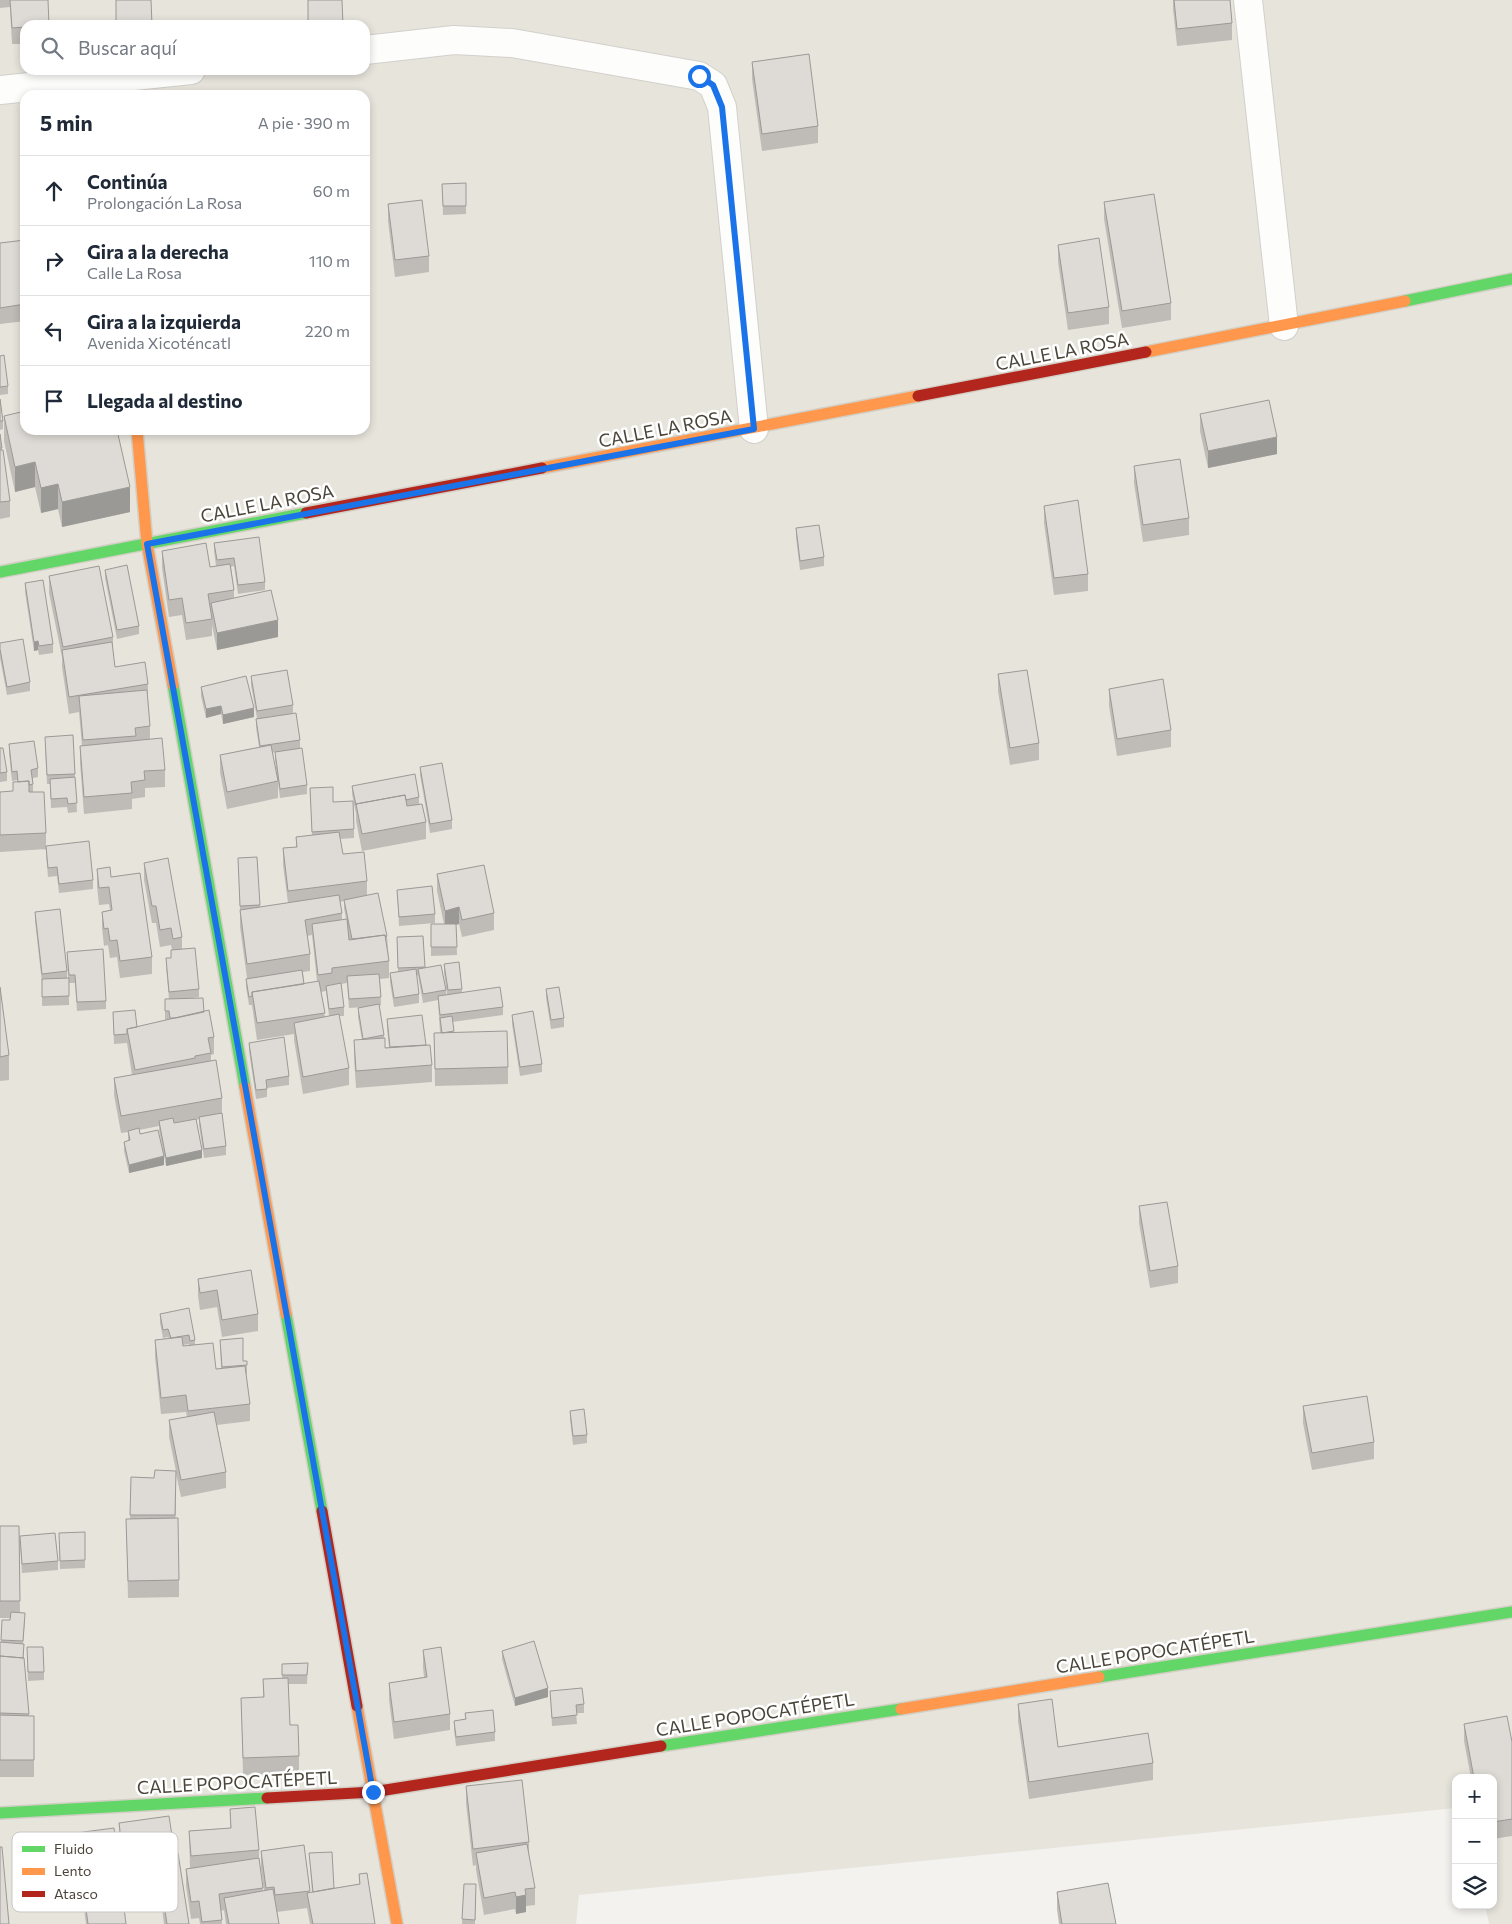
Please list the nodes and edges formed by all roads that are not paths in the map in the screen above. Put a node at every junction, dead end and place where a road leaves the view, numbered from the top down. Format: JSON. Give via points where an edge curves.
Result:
{"nodes":[{"id":1,"x":1248,"y":0,"type":"edge"},
{"id":2,"x":370,"y":49,"type":"edge"},
{"id":3,"x":165,"y":75,"type":"edge"},
{"id":4,"x":106,"y":87,"type":"edge"},
{"id":5,"x":0,"y":90,"type":"edge"},
{"id":6,"x":1512,"y":279,"type":"edge"},
{"id":7,"x":1284,"y":326,"type":"junction"},
{"id":8,"x":754,"y":429,"type":"junction"},
{"id":9,"x":137,"y":435,"type":"edge"},
{"id":10,"x":147,"y":544,"type":"junction"},
{"id":11,"x":0,"y":572,"type":"edge"},
{"id":12,"x":1512,"y":1612,"type":"edge"},
{"id":13,"x":373,"y":1792,"type":"junction"},
{"id":14,"x":0,"y":1814,"type":"edge"},
{"id":15,"x":397,"y":1924,"type":"edge"}],
"edges":[{"from":1,"to":7,"type":"street"},
{"from":2,"to":8,"type":"street","via":[[454,40],[512,43],[699,76],[713,85],[722,107]]},
{"from":3,"to":4,"type":"street"},
{"from":4,"to":5,"type":"street"},
{"from":6,"to":7,"type":"street","name":"CALLE LA ROSA"},
{"from":7,"to":8,"type":"street","name":"CALLE LA ROSA"},
{"from":8,"to":10,"type":"street","name":"CALLE LA ROSA"},
{"from":9,"to":10,"type":"street"},
{"from":10,"to":11,"type":"street","name":"CALLE LA ROSA"},
{"from":10,"to":13,"type":"street"},
{"from":12,"to":13,"type":"street","name":"CALLE POPOCATÉPETL"},
{"from":13,"to":14,"type":"street","name":"CALLE POPOCATÉPETL"},
{"from":13,"to":15,"type":"street"}]}
